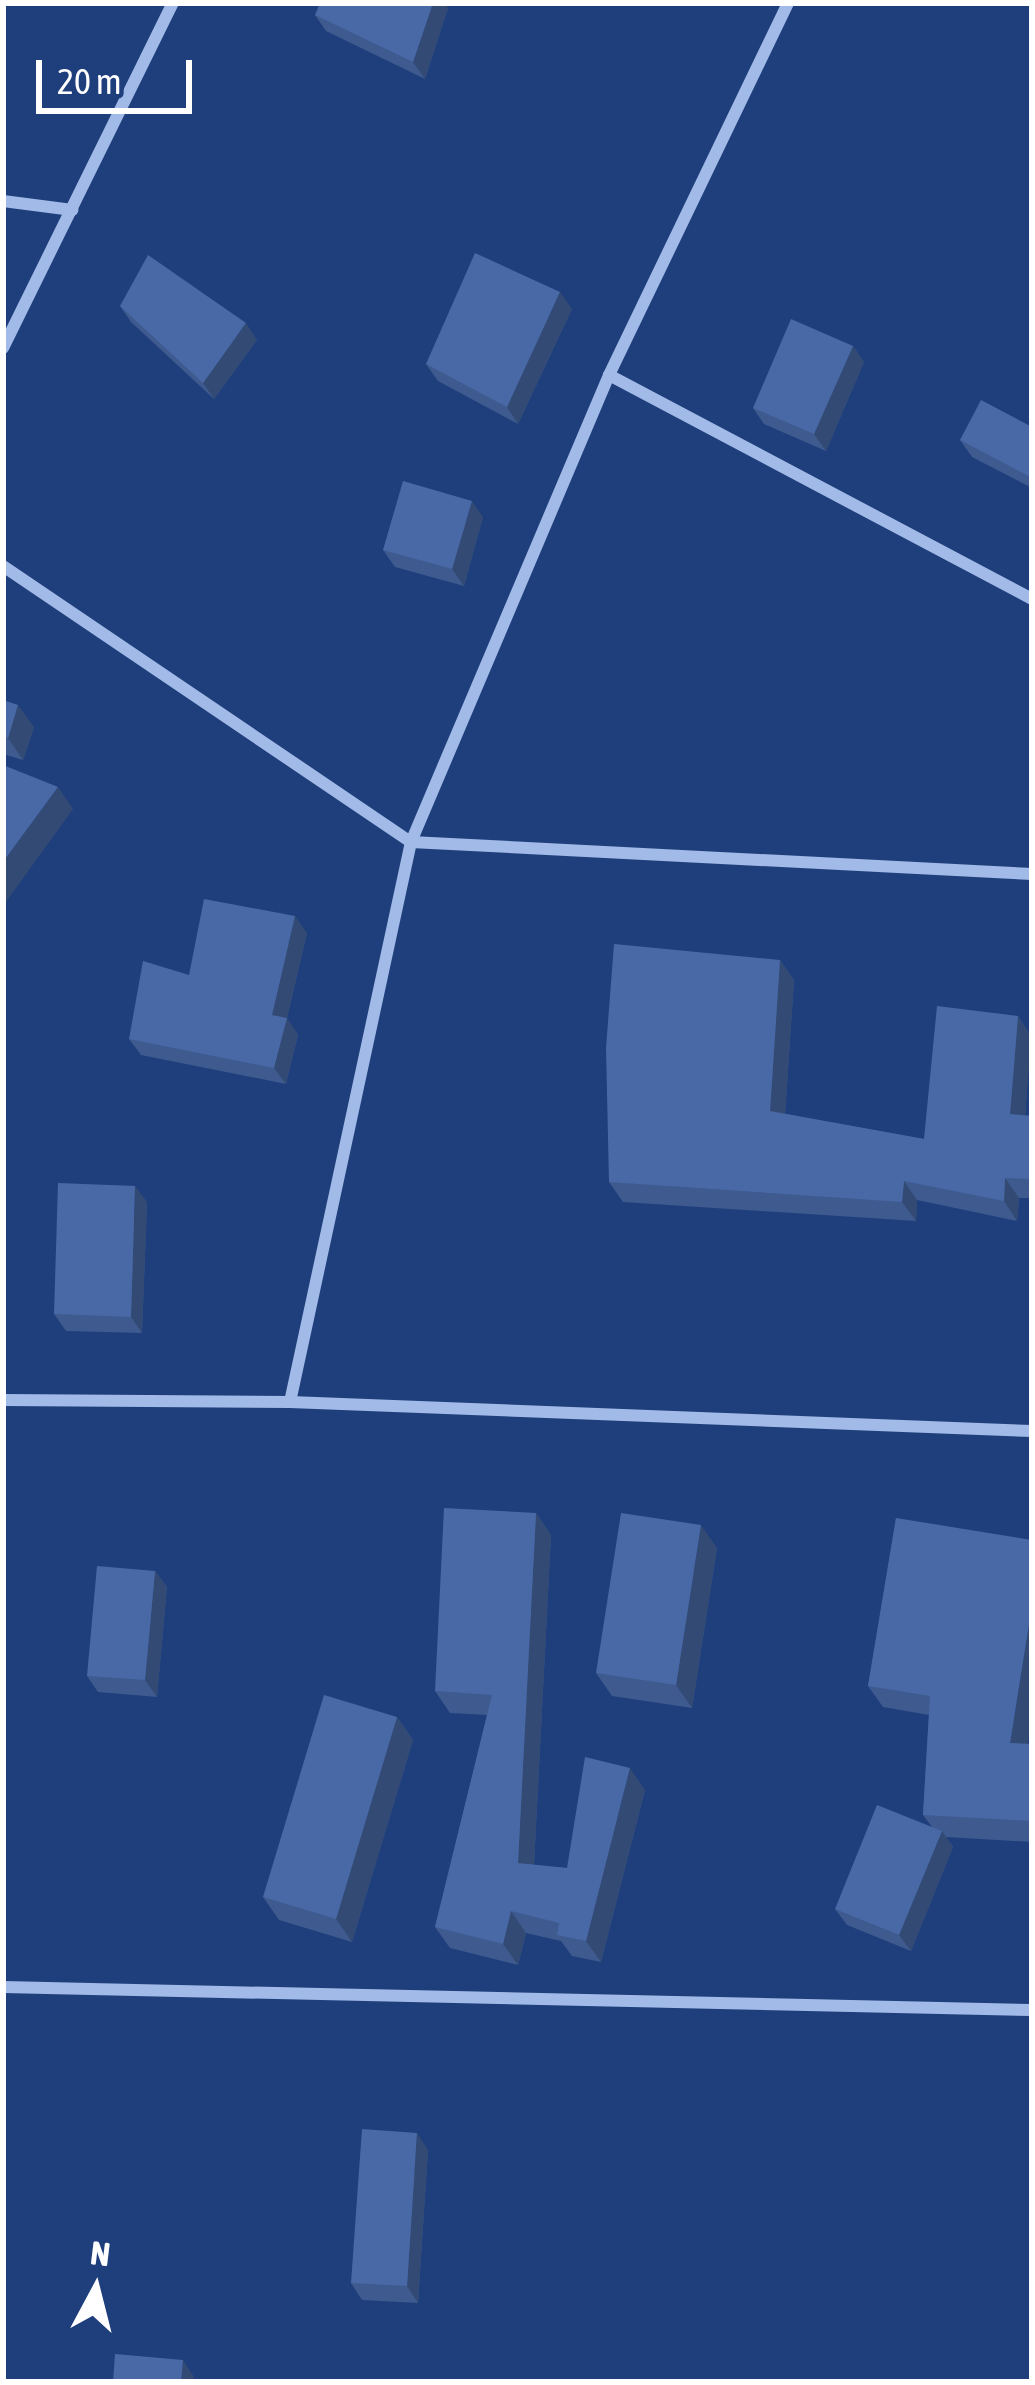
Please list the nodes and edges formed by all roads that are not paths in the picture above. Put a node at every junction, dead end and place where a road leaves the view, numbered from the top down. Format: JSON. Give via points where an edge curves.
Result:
{"nodes":[{"id":1,"x":173,"y":3,"type":"edge"},
{"id":2,"x":788,"y":3,"type":"edge"},
{"id":3,"x":3,"y":202,"type":"edge"},
{"id":4,"x":72,"y":211,"type":"junction"},
{"id":5,"x":3,"y":348,"type":"edge"},
{"id":6,"x":609,"y":375,"type":"junction"},
{"id":7,"x":3,"y":566,"type":"edge"},
{"id":8,"x":1032,"y":599,"type":"edge"},
{"id":9,"x":411,"y":842,"type":"junction"},
{"id":10,"x":1032,"y":874,"type":"edge"},
{"id":11,"x":3,"y":1400,"type":"edge"},
{"id":12,"x":290,"y":1402,"type":"junction"},
{"id":13,"x":1032,"y":1431,"type":"edge"},
{"id":14,"x":3,"y":1987,"type":"edge"},
{"id":15,"x":1032,"y":2010,"type":"edge"}],
"edges":[{"from":1,"to":4,"type":"street"},
{"from":2,"to":6,"type":"street"},
{"from":3,"to":4,"type":"street"},
{"from":4,"to":5,"type":"street"},
{"from":6,"to":8,"type":"street"},
{"from":6,"to":9,"type":"street"},
{"from":7,"to":9,"type":"street"},
{"from":9,"to":10,"type":"street"},
{"from":9,"to":12,"type":"street"},
{"from":11,"to":12,"type":"street"},
{"from":12,"to":13,"type":"street"},
{"from":14,"to":15,"type":"street"}]}
